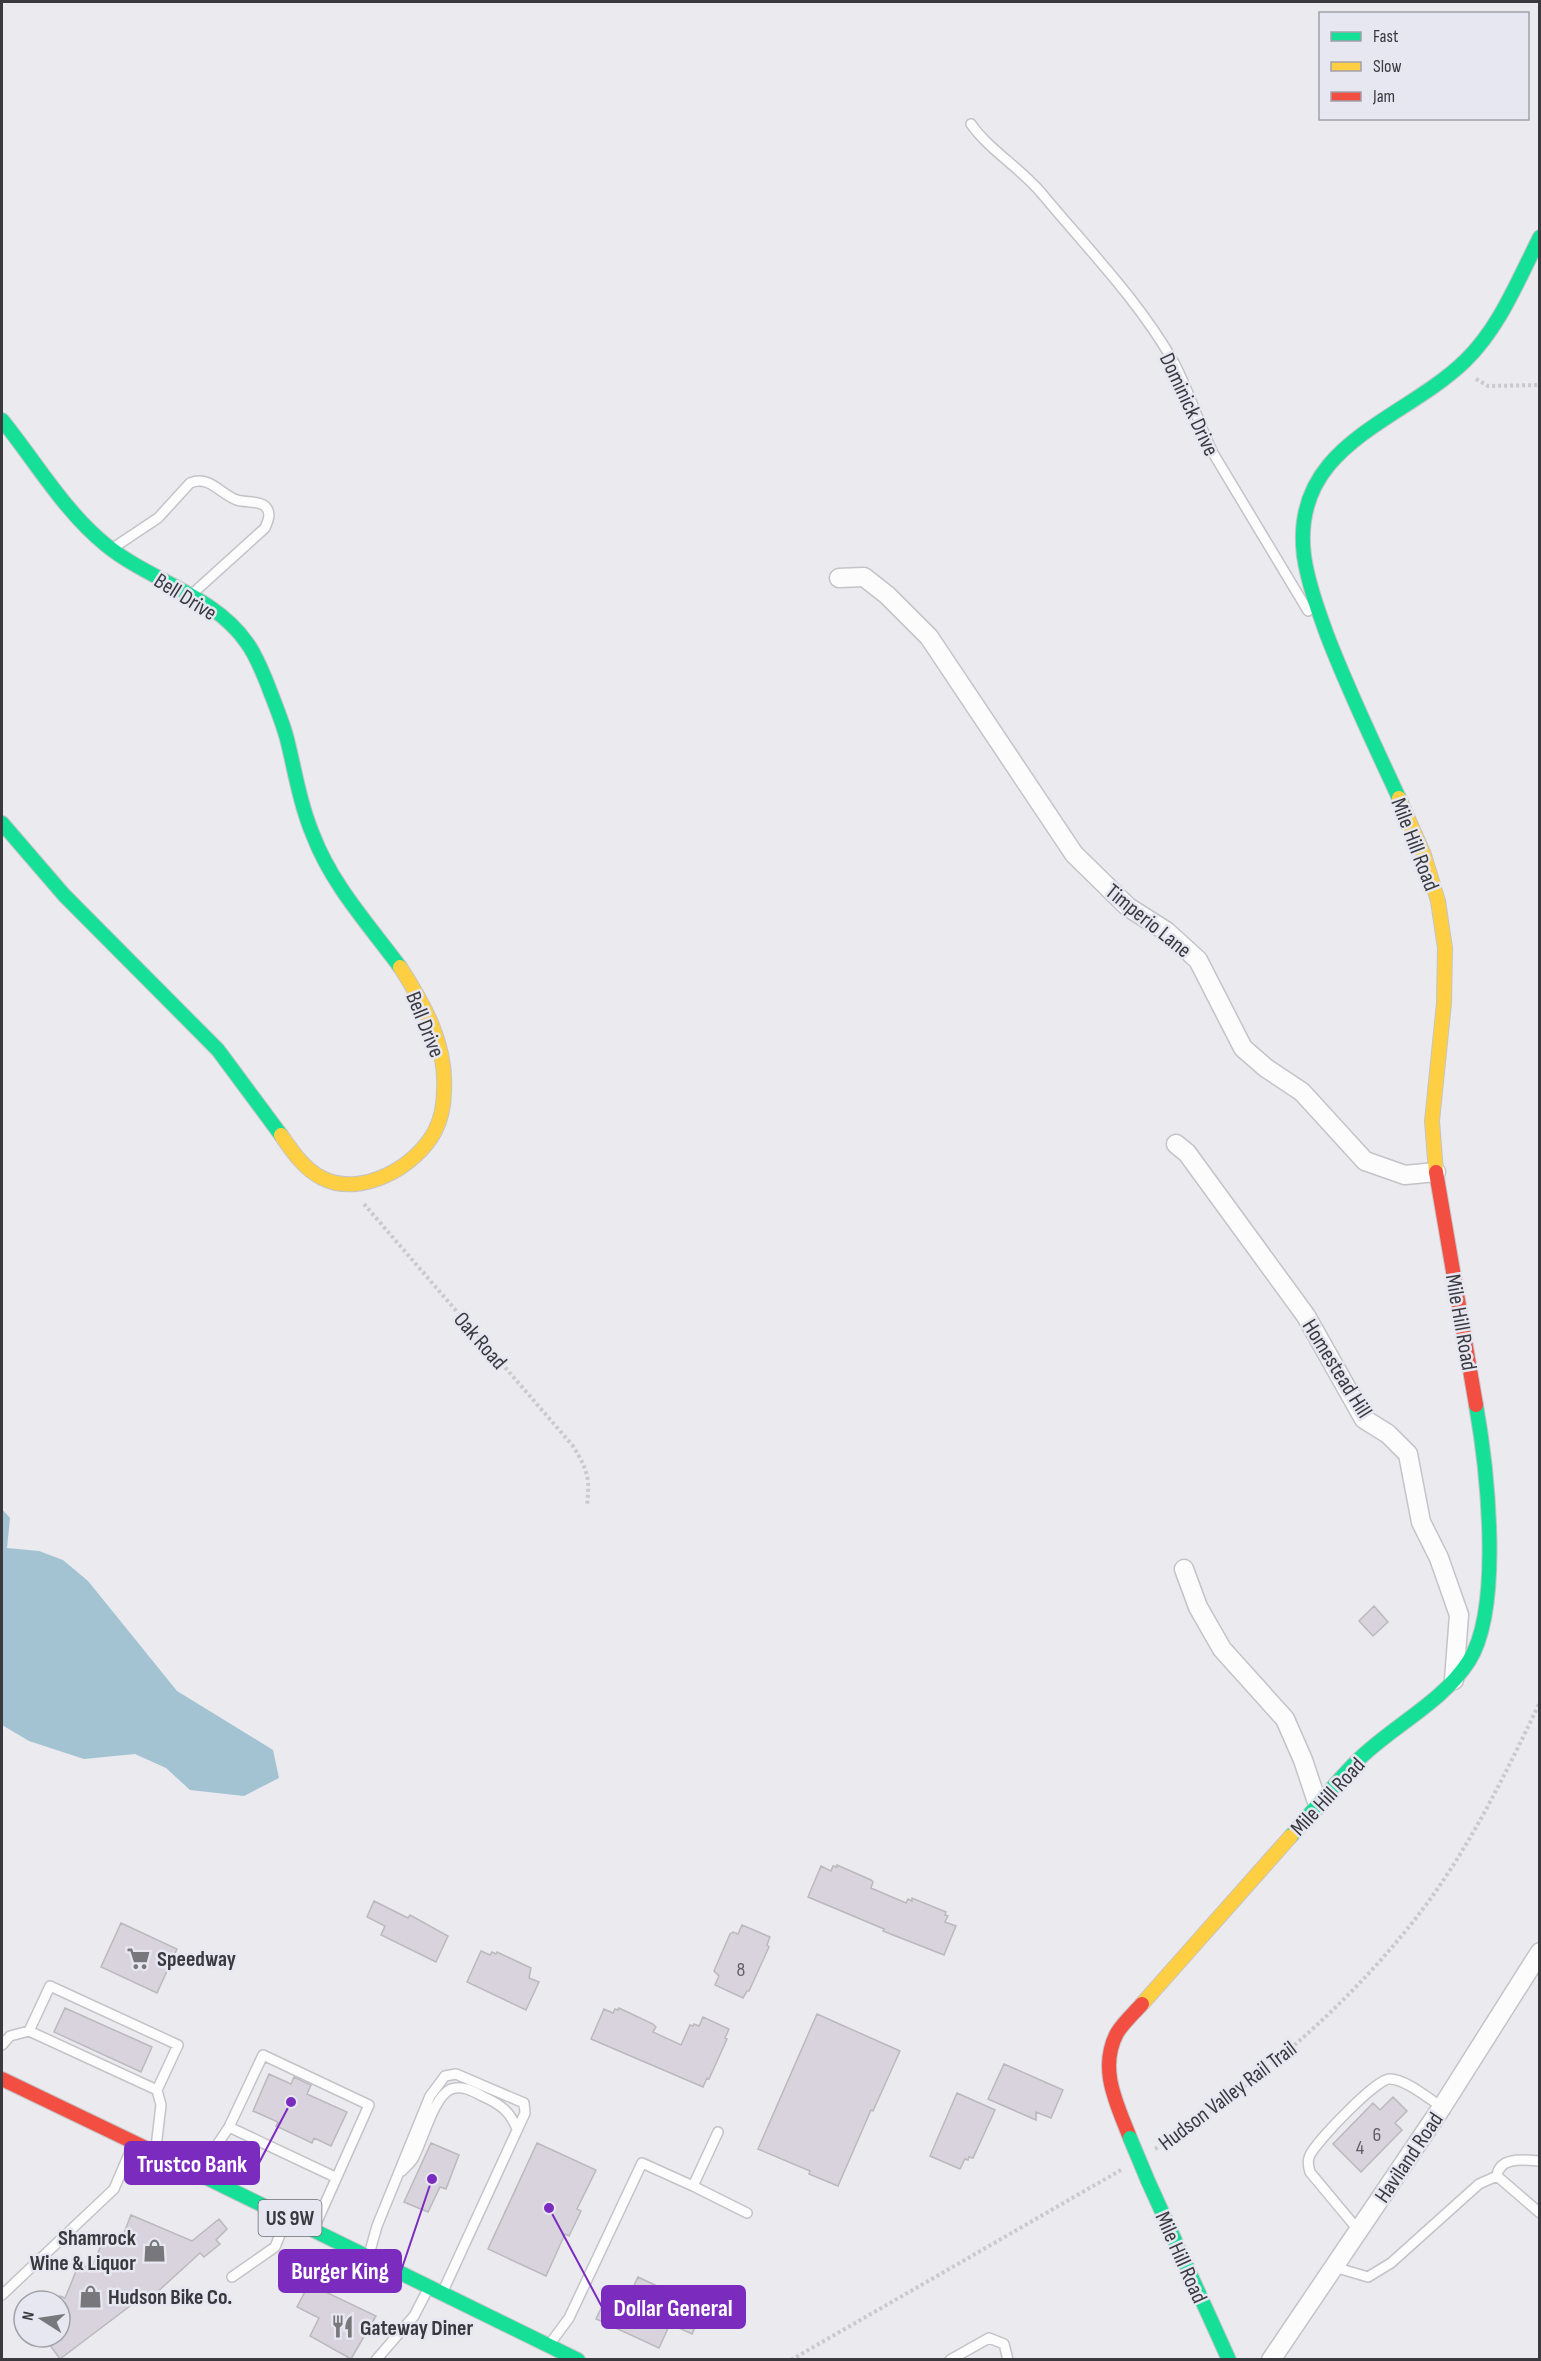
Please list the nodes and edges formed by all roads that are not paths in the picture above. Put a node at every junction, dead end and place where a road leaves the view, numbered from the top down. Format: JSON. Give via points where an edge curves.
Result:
{"nodes":[{"id":1,"x":971,"y":124,"type":"dead end"},
{"id":2,"x":1539,"y":237,"type":"edge"},
{"id":3,"x":2,"y":420,"type":"edge"},
{"id":4,"x":111,"y":549,"type":"junction"},
{"id":5,"x":839,"y":578,"type":"dead end"},
{"id":6,"x":189,"y":597,"type":"junction"},
{"id":7,"x":1333,"y":651,"type":"junction"},
{"id":8,"x":2,"y":823,"type":"edge"},
{"id":9,"x":1176,"y":1144,"type":"dead end"},
{"id":10,"x":1436,"y":1172,"type":"junction"},
{"id":11,"x":1184,"y":1569,"type":"dead end"},
{"id":12,"x":1454,"y":1682,"type":"junction"},
{"id":13,"x":1318,"y":1805,"type":"junction"},
{"id":14,"x":1539,"y":1952,"type":"edge"},
{"id":15,"x":30,"y":2031,"type":"junction"},
{"id":16,"x":2,"y":2045,"type":"edge"},
{"id":17,"x":2,"y":2079,"type":"edge"},
{"id":18,"x":157,"y":2090,"type":"junction"},
{"id":19,"x":1442,"y":2107,"type":"junction"},
{"id":20,"x":229,"y":2127,"type":"junction"},
{"id":21,"x":517,"y":2129,"type":"junction"},
{"id":22,"x":718,"y":2132,"type":"dead end"},
{"id":23,"x":134,"y":2142,"type":"junction"},
{"id":24,"x":155,"y":2153,"type":"junction"},
{"id":25,"x":1539,"y":2161,"type":"edge"},
{"id":26,"x":198,"y":2173,"type":"junction"},
{"id":27,"x":398,"y":2176,"type":"junction"},
{"id":28,"x":1497,"y":2176,"type":"junction"},
{"id":29,"x":335,"y":2177,"type":"junction"},
{"id":30,"x":693,"y":2186,"type":"junction"},
{"id":31,"x":747,"y":2213,"type":"dead end"},
{"id":32,"x":1539,"y":2213,"type":"edge"},
{"id":33,"x":287,"y":2216,"type":"junction"},
{"id":34,"x":314,"y":2229,"type":"junction"},
{"id":35,"x":1359,"y":2231,"type":"junction"},
{"id":36,"x":369,"y":2256,"type":"junction"},
{"id":37,"x":1334,"y":2267,"type":"junction"},
{"id":38,"x":232,"y":2277,"type":"dead end"},
{"id":39,"x":430,"y":2286,"type":"junction"},
{"id":40,"x":443,"y":2293,"type":"junction"},
{"id":41,"x":2,"y":2295,"type":"edge"},
{"id":42,"x":549,"y":2345,"type":"junction"},
{"id":43,"x":376,"y":2360,"type":"edge"},
{"id":44,"x":578,"y":2360,"type":"edge"},
{"id":45,"x":950,"y":2360,"type":"edge"},
{"id":46,"x":1008,"y":2360,"type":"edge"},
{"id":47,"x":1229,"y":2360,"type":"edge"},
{"id":48,"x":1271,"y":2360,"type":"edge"}],
"edges":[{"from":1,"to":7,"type":"lane","name":"Dominick Drive","via":[[1034,183],[1161,342],[1181,377],[1217,460]]},
{"from":2,"to":7,"type":"main road","name":"Mile Hill Road","via":[[1503,311],[1480,345],[1460,366],[1345,448],[1323,472],[1309,501],[1303,531],[1306,564]]},
{"from":3,"to":4,"type":"main road","name":"Bell Drive","via":[[88,530]]},
{"from":4,"to":6,"type":"main road","name":"Bell Drive"},
{"from":4,"to":6,"type":"lane","via":[[158,518],[197,480],[211,483],[237,500],[266,507],[269,515],[265,528]]},
{"from":5,"to":10,"type":"street","name":"Timperio Lane","via":[[864,577],[929,637],[1074,854],[1128,907],[1166,931],[1198,960],[1244,1048],[1302,1092],[1365,1161],[1405,1174]]},
{"from":6,"to":8,"type":"main road","name":"Bell Drive","via":[[214,611],[243,637],[259,664],[286,735],[316,844],[333,878],[421,1001],[438,1042],[446,1080],[444,1107],[433,1137],[424,1148],[404,1166],[372,1182],[348,1185],[322,1179],[298,1159],[193,1022],[84,916]]},
{"from":7,"to":10,"type":"main road","name":"Mile Hill Road","via":[[1415,832],[1438,901],[1445,976],[1432,1121]]},
{"from":9,"to":12,"type":"street","name":"Homestead Hill","via":[[1187,1153],[1306,1316],[1365,1419],[1408,1454],[1421,1522],[1439,1558],[1459,1615]]},
{"from":10,"to":12,"type":"main road","name":"Mile Hill Road","via":[[1482,1437],[1489,1511],[1487,1601],[1470,1659]]},
{"from":11,"to":13,"type":"street","via":[[1198,1607],[1222,1649],[1285,1719]]},
{"from":12,"to":13,"type":"main road","name":"Mile Hill Road","via":[[1358,1760]]},
{"from":13,"to":47,"type":"main road","name":"Mile Hill Road","bridge":true,"via":[[1118,2031],[1109,2050],[1107,2073],[1130,2138]]},
{"from":14,"to":19,"type":"street","name":"Haviland Road"},
{"from":15,"to":16,"type":"lane","via":[[10,2036]]},
{"from":15,"to":18,"type":"lane"},
{"from":15,"to":18,"type":"lane","via":[[50,1986],[178,2045]]},
{"from":17,"to":23,"type":"main road","number":"US 9W"},
{"from":18,"to":24,"type":"lane","via":[[161,2105]]},
{"from":19,"to":35,"type":"street","name":"Haviland Road"},
{"from":19,"to":35,"type":"lane","via":[[1400,2081],[1380,2081],[1316,2146],[1310,2155],[1310,2172]]},
{"from":20,"to":26,"type":"lane"},
{"from":20,"to":29,"type":"lane"},
{"from":20,"to":29,"type":"lane","via":[[263,2055],[369,2105]]},
{"from":21,"to":27,"type":"lane","via":[[511,2115],[496,2102],[467,2089],[454,2088],[438,2102],[414,2159]]},
{"from":21,"to":27,"type":"lane","via":[[525,2103],[456,2074],[445,2076],[430,2096]]},
{"from":21,"to":40,"type":"lane"},
{"from":22,"to":30,"type":"lane"},
{"from":23,"to":24,"type":"main road","number":"US 9W"},
{"from":23,"to":41,"type":"lane","via":[[114,2189]]},
{"from":24,"to":26,"type":"main road","number":"US 9W"},
{"from":25,"to":28,"type":"lane","via":[[1516,2159],[1502,2166]]},
{"from":26,"to":33,"type":"main road","number":"US 9W"},
{"from":27,"to":36,"type":"lane"},
{"from":28,"to":32,"type":"lane"},
{"from":28,"to":37,"type":"lane","via":[[1479,2184],[1391,2263],[1368,2277]]},
{"from":29,"to":34,"type":"lane"},
{"from":30,"to":31,"type":"lane"},
{"from":30,"to":42,"type":"lane","via":[[642,2163],[569,2318]]},
{"from":33,"to":34,"type":"main road","number":"US 9W"},
{"from":33,"to":38,"type":"lane","via":[[275,2247]]},
{"from":34,"to":36,"type":"main road","number":"US 9W"},
{"from":35,"to":37,"type":"street","name":"Haviland Road"},
{"from":36,"to":39,"type":"main road","number":"US 9W"},
{"from":37,"to":48,"type":"street","name":"Haviland Road"},
{"from":39,"to":40,"type":"main road","number":"US 9W"},
{"from":39,"to":43,"type":"lane","via":[[414,2316]]},
{"from":40,"to":42,"type":"main road","number":"US 9W"},
{"from":42,"to":44,"type":"main road","number":"US 9W"},
{"from":45,"to":46,"type":"lane","via":[[989,2338],[1004,2344]]}]}
